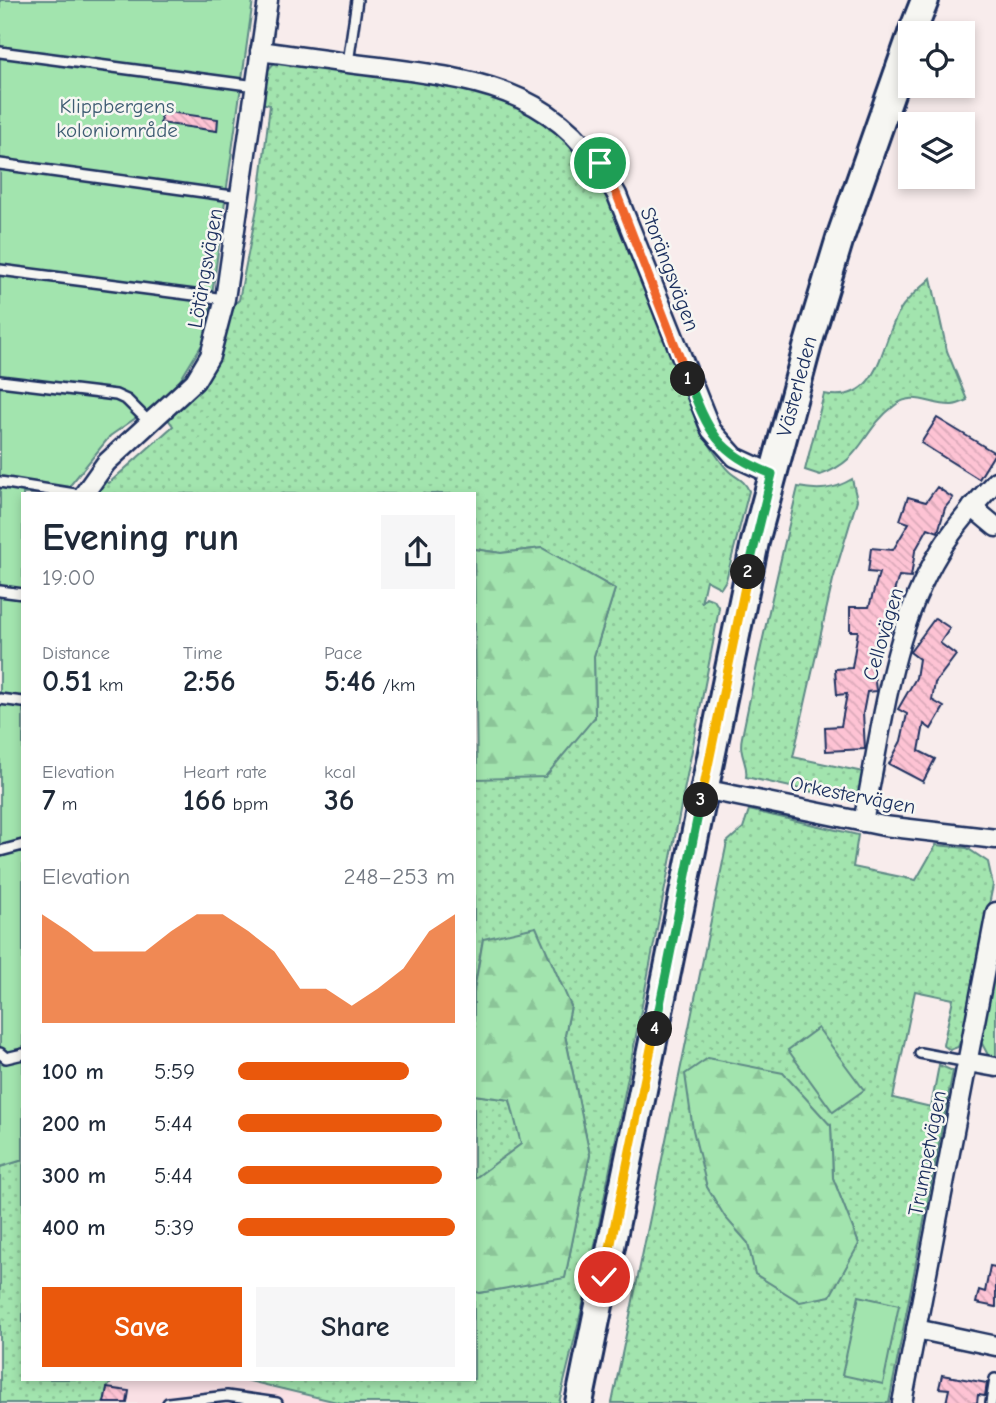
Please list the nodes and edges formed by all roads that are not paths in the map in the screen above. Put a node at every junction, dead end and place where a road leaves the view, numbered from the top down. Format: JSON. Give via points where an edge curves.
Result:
{"nodes":[{"id":1,"x":268,"y":0,"type":"edge"},
{"id":2,"x":357,"y":0,"type":"edge"},
{"id":3,"x":925,"y":0,"type":"edge"},
{"id":4,"x":917,"y":21,"type":"edge"},
{"id":5,"x":260,"y":51,"type":"junction"},
{"id":6,"x":0,"y":52,"type":"edge"},
{"id":7,"x":348,"y":63,"type":"junction"},
{"id":8,"x":898,"y":73,"type":"edge"},
{"id":9,"x":256,"y":86,"type":"junction"},
{"id":10,"x":0,"y":164,"type":"edge"},
{"id":11,"x":240,"y":197,"type":"junction"},
{"id":12,"x":0,"y":270,"type":"edge"},
{"id":13,"x":225,"y":299,"type":"junction"},
{"id":14,"x":0,"y":381,"type":"edge"},
{"id":15,"x":149,"y":423,"type":"junction"},
{"id":16,"x":772,"y":474,"type":"junction"},
{"id":17,"x":996,"y":481,"type":"edge"},
{"id":18,"x":0,"y":482,"type":"edge"},
{"id":19,"x":62,"y":492,"type":"edge"},
{"id":20,"x":85,"y":492,"type":"edge"},
{"id":21,"x":972,"y":508,"type":"junction"},
{"id":22,"x":996,"y":527,"type":"edge"},
{"id":23,"x":0,"y":591,"type":"edge"},
{"id":24,"x":21,"y":594,"type":"edge"},
{"id":25,"x":0,"y":699,"type":"edge"},
{"id":26,"x":21,"y":702,"type":"edge"},
{"id":27,"x":704,"y":789,"type":"junction"},
{"id":28,"x":863,"y":822,"type":"junction"},
{"id":29,"x":996,"y":839,"type":"edge"},
{"id":30,"x":21,"y":846,"type":"edge"},
{"id":31,"x":0,"y":851,"type":"edge"},
{"id":32,"x":996,"y":912,"type":"edge"},
{"id":33,"x":0,"y":1053,"type":"edge"},
{"id":34,"x":920,"y":1053,"type":"dead end"},
{"id":35,"x":21,"y":1054,"type":"edge"},
{"id":36,"x":968,"y":1062,"type":"junction"},
{"id":37,"x":996,"y":1067,"type":"edge"},
{"id":38,"x":916,"y":1329,"type":"junction"},
{"id":39,"x":996,"y":1346,"type":"edge"},
{"id":40,"x":995,"y":1379,"type":"edge"},
{"id":41,"x":182,"y":1402,"type":"edge"},
{"id":42,"x":168,"y":1403,"type":"edge"},
{"id":43,"x":277,"y":1403,"type":"edge"},
{"id":44,"x":579,"y":1403,"type":"edge"},
{"id":45,"x":902,"y":1403,"type":"edge"},
{"id":46,"x":990,"y":1403,"type":"edge"}],
"edges":[{"from":1,"to":5,"type":"street","name":"Lötängsvägen"},
{"from":2,"to":7,"type":"lane"},
{"from":3,"to":4,"type":"main road"},
{"from":5,"to":7,"type":"street","name":"Storängsvägen"},
{"from":5,"to":9,"type":"street","name":"Lötängsvägen"},
{"from":6,"to":9,"type":"lane"},
{"from":7,"to":16,"type":"street","name":"Storängsvägen","via":[[446,75],[491,86],[545,112],[590,151],[617,195],[711,430],[735,457]]},
{"from":8,"to":16,"type":"main road","name":"Västerleden","via":[[836,251]]},
{"from":9,"to":11,"type":"street","name":"Lötängsvägen"},
{"from":10,"to":11,"type":"lane"},
{"from":11,"to":13,"type":"street","name":"Lötängsvägen"},
{"from":12,"to":13,"type":"lane"},
{"from":13,"to":15,"type":"street","name":"Lötängsvägen","via":[[204,369]]},
{"from":14,"to":15,"type":"lane","via":[[116,395]]},
{"from":15,"to":20,"type":"street","name":"Lötängsvägen","via":[[106,463]]},
{"from":16,"to":27,"type":"main road","name":"Västerleden"},
{"from":17,"to":21,"type":"street","name":"Cellovägen"},
{"from":18,"to":19,"type":"lane"},
{"from":21,"to":22,"type":"street"},
{"from":21,"to":28,"type":"street","name":"Cellovägen","via":[[939,553],[901,638]]},
{"from":23,"to":24,"type":"lane"},
{"from":25,"to":26,"type":"lane"},
{"from":27,"to":28,"type":"street","name":"Orkestervägen"},
{"from":27,"to":44,"type":"main road","name":"Västerleden"},
{"from":28,"to":29,"type":"street","name":"Orkestervägen"},
{"from":30,"to":31,"type":"lane"},
{"from":32,"to":36,"type":"street","name":"Trumpetvägen"},
{"from":33,"to":35,"type":"lane","via":[[6,1058]]},
{"from":34,"to":36,"type":"lane"},
{"from":36,"to":37,"type":"street"},
{"from":36,"to":38,"type":"street","name":"Trumpetvägen"},
{"from":38,"to":39,"type":"street"},
{"from":38,"to":45,"type":"street","name":"Trumpetvägen"},
{"from":40,"to":46,"type":"lane"},
{"from":41,"to":42,"type":"lane"},
{"from":41,"to":43,"type":"lane","via":[[227,1396]]}]}
